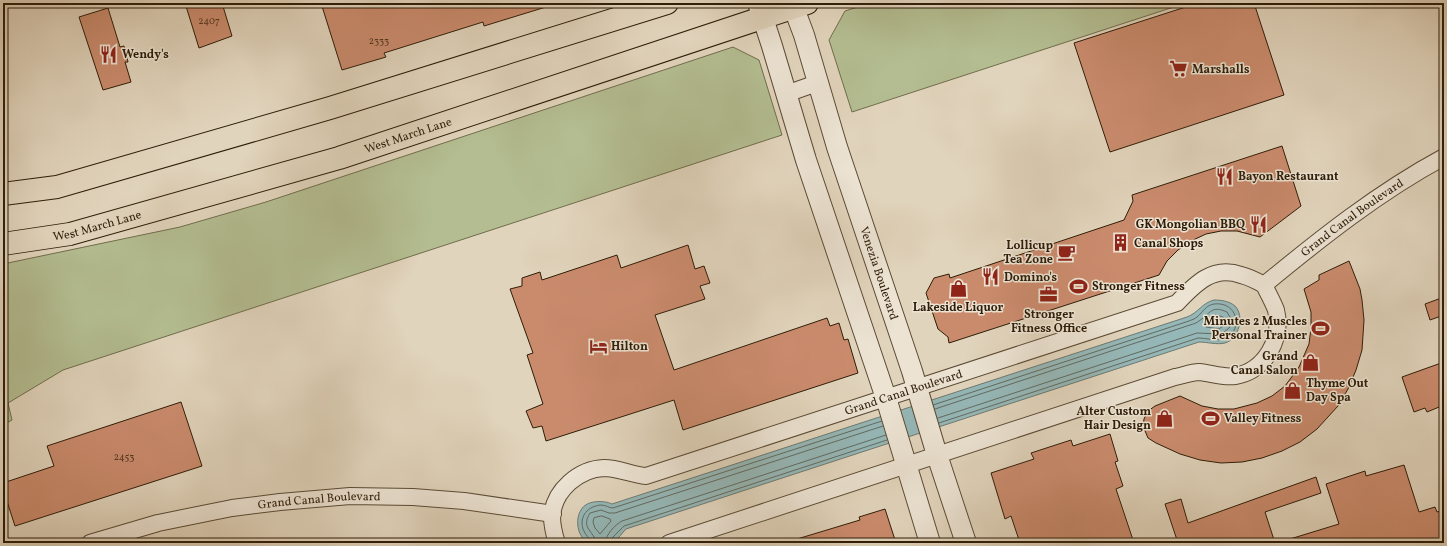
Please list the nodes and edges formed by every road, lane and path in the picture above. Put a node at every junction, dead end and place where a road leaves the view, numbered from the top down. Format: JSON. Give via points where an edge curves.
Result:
{"nodes":[{"id":1,"x":667,"y":3,"type":"edge"},
{"id":2,"x":797,"y":4,"type":"edge"},
{"id":3,"x":760,"y":11,"type":"edge"},
{"id":4,"x":817,"y":83,"type":"junction"},
{"id":5,"x":786,"y":94,"type":"junction"},
{"id":6,"x":1444,"y":156,"type":"edge"},
{"id":7,"x":3,"y":194,"type":"edge"},
{"id":8,"x":3,"y":244,"type":"edge"},
{"id":9,"x":1264,"y":285,"type":"junction"},
{"id":10,"x":917,"y":387,"type":"junction"},
{"id":11,"x":886,"y":398,"type":"junction"},
{"id":12,"x":937,"y":455,"type":"junction"},
{"id":13,"x":905,"y":466,"type":"junction"},
{"id":14,"x":553,"y":514,"type":"junction"},
{"id":15,"x":120,"y":539,"type":"edge"},
{"id":16,"x":90,"y":543,"type":"edge"},
{"id":17,"x":557,"y":543,"type":"edge"},
{"id":18,"x":669,"y":543,"type":"edge"},
{"id":19,"x":930,"y":543,"type":"edge"},
{"id":20,"x":966,"y":543,"type":"edge"}],
"edges":[{"from":1,"to":7,"type":"main road","via":[[330,108],[57,187]]},
{"from":2,"to":3,"type":"main road","name":"West March Lane"},
{"from":2,"to":4,"type":"street","name":"Venezia Boulevard"},
{"from":3,"to":5,"type":"street"},
{"from":3,"to":8,"type":"main road","name":"West March Lane","via":[[339,158],[70,234]]},
{"from":4,"to":5,"type":"street"},
{"from":4,"to":10,"type":"street","name":"Venezia Boulevard"},
{"from":5,"to":11,"type":"street"},
{"from":6,"to":9,"type":"street","name":"Grand Canal Boulevard","via":[[1374,199]]},
{"from":9,"to":10,"type":"street","name":"Grand Canal Boulevard","via":[[1240,274],[1206,276],[1193,285],[1177,303]]},
{"from":9,"to":12,"type":"street","via":[[1276,309],[1276,339],[1269,354],[1254,368],[1236,376],[1226,377],[1197,372],[1175,378]]},
{"from":10,"to":11,"type":"street","name":"Grand Canal Boulevard"},
{"from":10,"to":12,"type":"street","name":"Venezia Boulevard"},
{"from":11,"to":13,"type":"street"},
{"from":11,"to":14,"type":"street","name":"Grand Canal Boulevard","via":[[646,476],[616,469],[591,470],[569,483],[560,493]]},
{"from":12,"to":13,"type":"street"},
{"from":12,"to":20,"type":"street","name":"Venezia Boulevard"},
{"from":13,"to":18,"type":"street"},
{"from":13,"to":19,"type":"street"},
{"from":14,"to":15,"type":"street","name":"Grand Canal Boulevard","via":[[464,501],[350,496],[232,508],[158,523]]},
{"from":14,"to":17,"type":"street","name":"Grand Canal Boulevard","via":[[553,530]]},
{"from":15,"to":16,"type":"street","name":"Grand Canal Boulevard"}]}
